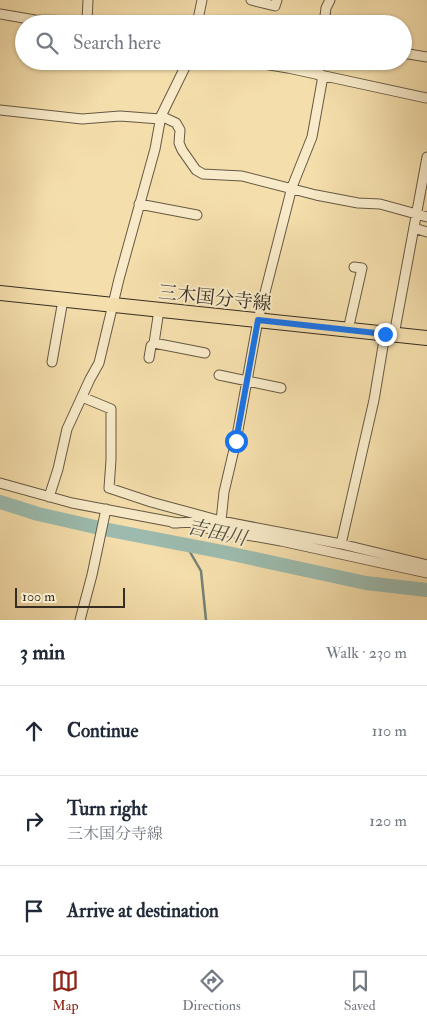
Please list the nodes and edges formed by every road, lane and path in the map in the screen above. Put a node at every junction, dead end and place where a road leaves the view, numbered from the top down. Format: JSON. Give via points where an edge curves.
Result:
{"nodes":[{"id":1,"x":88,"y":0,"type":"edge"},
{"id":2,"x":202,"y":0,"type":"edge"},
{"id":3,"x":251,"y":0,"type":"edge"},
{"id":4,"x":277,"y":0,"type":"edge"},
{"id":5,"x":330,"y":0,"type":"edge"},
{"id":6,"x":0,"y":14,"type":"edge"},
{"id":7,"x":87,"y":15,"type":"edge"},
{"id":8,"x":199,"y":15,"type":"edge"},
{"id":9,"x":325,"y":15,"type":"edge"},
{"id":10,"x":15,"y":17,"type":"edge"},
{"id":11,"x":412,"y":54,"type":"edge"},
{"id":12,"x":427,"y":57,"type":"edge"},
{"id":13,"x":184,"y":70,"type":"edge"},
{"id":14,"x":319,"y":71,"type":"edge"},
{"id":15,"x":427,"y":97,"type":"edge"},
{"id":16,"x":0,"y":110,"type":"edge"},
{"id":17,"x":160,"y":118,"type":"junction"},
{"id":18,"x":427,"y":157,"type":"edge"},
{"id":19,"x":292,"y":188,"type":"junction"},
{"id":20,"x":139,"y":204,"type":"junction"},
{"id":21,"x":416,"y":214,"type":"junction"},
{"id":22,"x":197,"y":215,"type":"dead end"},
{"id":23,"x":427,"y":217,"type":"edge"},
{"id":24,"x":414,"y":228,"type":"junction"},
{"id":25,"x":427,"y":232,"type":"edge"},
{"id":26,"x":354,"y":267,"type":"dead end"},
{"id":27,"x":0,"y":293,"type":"edge"},
{"id":28,"x":63,"y":300,"type":"junction"},
{"id":29,"x":113,"y":306,"type":"junction"},
{"id":30,"x":159,"y":310,"type":"junction"},
{"id":31,"x":258,"y":320,"type":"junction"},
{"id":32,"x":348,"y":330,"type":"junction"},
{"id":33,"x":390,"y":335,"type":"junction"},
{"id":34,"x":427,"y":338,"type":"edge"},
{"id":35,"x":154,"y":344,"type":"junction"},
{"id":36,"x":205,"y":352,"type":"dead end"},
{"id":37,"x":149,"y":358,"type":"dead end"},
{"id":38,"x":52,"y":362,"type":"dead end"},
{"id":39,"x":219,"y":375,"type":"dead end"},
{"id":40,"x":246,"y":382,"type":"junction"},
{"id":41,"x":281,"y":388,"type":"dead end"},
{"id":42,"x":82,"y":397,"type":"junction"},
{"id":43,"x":0,"y":484,"type":"edge"},
{"id":44,"x":49,"y":497,"type":"junction"},
{"id":45,"x":105,"y":512,"type":"junction"},
{"id":46,"x":221,"y":521,"type":"junction"},
{"id":47,"x":173,"y":523,"type":"junction"},
{"id":48,"x":341,"y":544,"type":"junction"},
{"id":49,"x":427,"y":565,"type":"edge"},
{"id":50,"x":427,"y":573,"type":"edge"},
{"id":51,"x":80,"y":620,"type":"edge"}],
"edges":[{"from":1,"to":7,"type":"street"},
{"from":2,"to":8,"type":"street"},
{"from":3,"to":4,"type":"street","via":[[275,6]]},
{"from":5,"to":9,"type":"street"},
{"from":6,"to":10,"type":"street"},
{"from":11,"to":12,"type":"street"},
{"from":13,"to":17,"type":"street"},
{"from":14,"to":15,"type":"street"},
{"from":14,"to":19,"type":"street","via":[[312,137]]},
{"from":16,"to":17,"type":"street","via":[[82,119],[120,116]]},
{"from":17,"to":19,"type":"street","via":[[176,123],[182,150],[202,174],[242,176]]},
{"from":17,"to":20,"type":"street"},
{"from":18,"to":21,"type":"street"},
{"from":19,"to":21,"type":"street"},
{"from":19,"to":31,"type":"street"},
{"from":20,"to":22,"type":"street"},
{"from":20,"to":29,"type":"street"},
{"from":21,"to":23,"type":"street"},
{"from":21,"to":24,"type":"street"},
{"from":24,"to":25,"type":"street"},
{"from":24,"to":33,"type":"street"},
{"from":26,"to":32,"type":"street","via":[[362,268]]},
{"from":27,"to":28,"type":"main road","name":"三木国分寺線"},
{"from":28,"to":29,"type":"main road","name":"三木国分寺線"},
{"from":28,"to":38,"type":"street"},
{"from":29,"to":30,"type":"main road","name":"三木国分寺線"},
{"from":29,"to":42,"type":"street","via":[[99,363]]},
{"from":30,"to":31,"type":"main road","name":"三木国分寺線"},
{"from":30,"to":35,"type":"street"},
{"from":31,"to":32,"type":"main road","name":"三木国分寺線"},
{"from":31,"to":40,"type":"street"},
{"from":32,"to":33,"type":"main road","name":"三木国分寺線"},
{"from":33,"to":34,"type":"main road","name":"三木国分寺線"},
{"from":33,"to":48,"type":"street"},
{"from":35,"to":36,"type":"street"},
{"from":35,"to":37,"type":"street"},
{"from":39,"to":40,"type":"street"},
{"from":40,"to":41,"type":"street"},
{"from":40,"to":46,"type":"street"},
{"from":42,"to":44,"type":"street","via":[[68,429]]},
{"from":42,"to":46,"type":"street","via":[[112,409],[109,488]]},
{"from":43,"to":44,"type":"street"},
{"from":44,"to":45,"type":"street"},
{"from":45,"to":47,"type":"street"},
{"from":45,"to":51,"type":"street"},
{"from":46,"to":47,"type":"street"},
{"from":46,"to":48,"type":"street"},
{"from":47,"to":50,"type":"street","via":[[281,541]]},
{"from":48,"to":49,"type":"street"}]}
